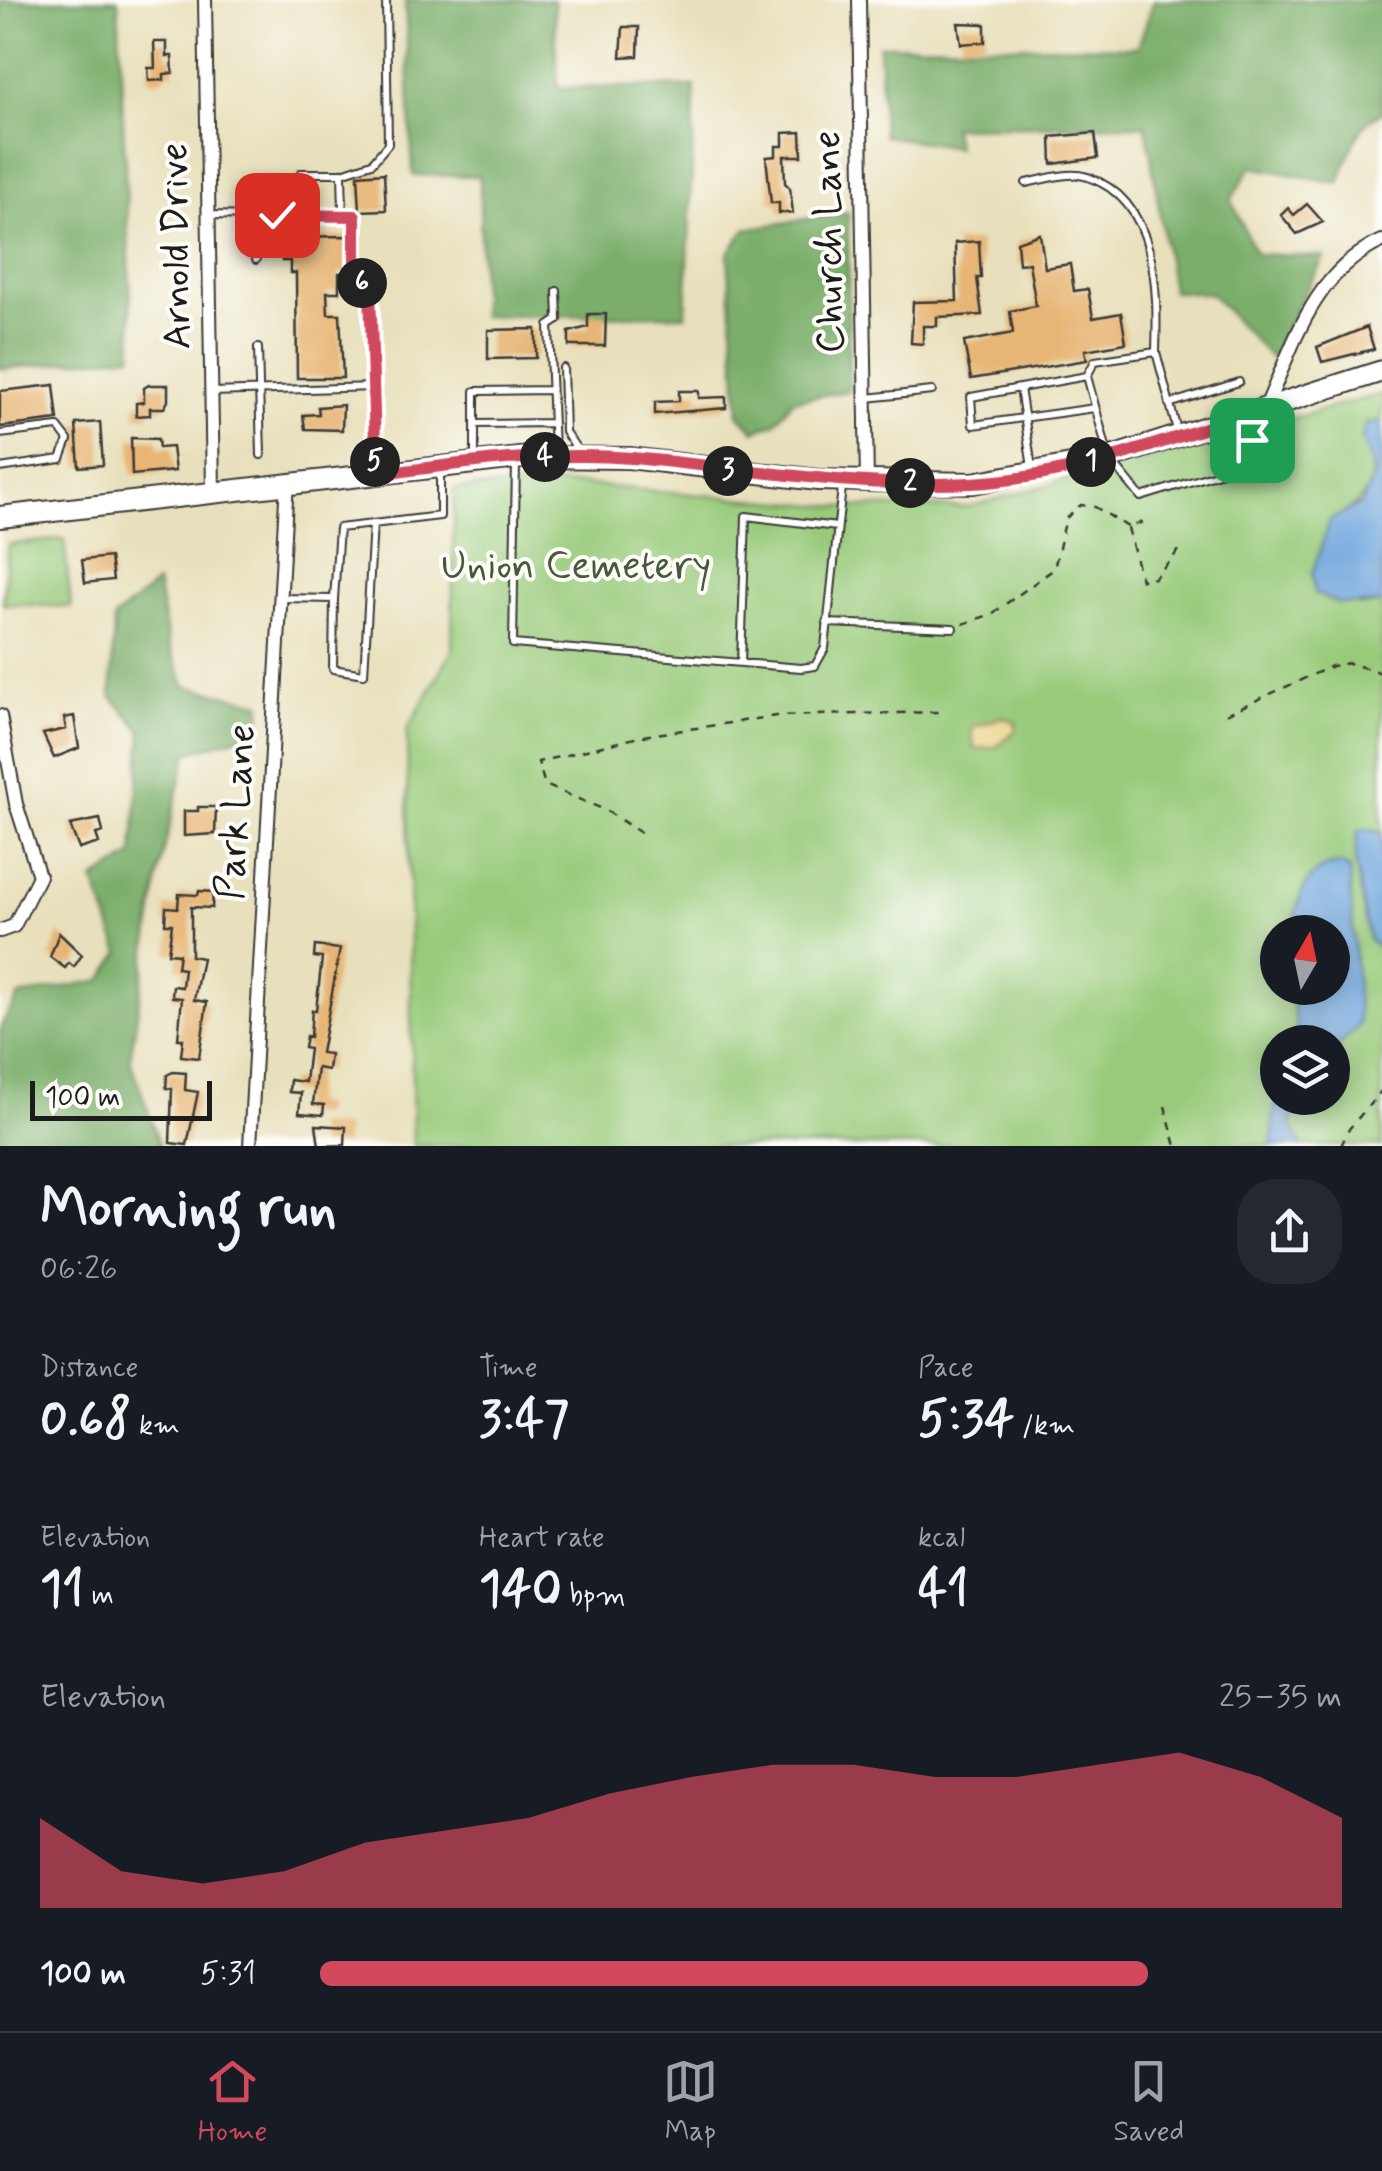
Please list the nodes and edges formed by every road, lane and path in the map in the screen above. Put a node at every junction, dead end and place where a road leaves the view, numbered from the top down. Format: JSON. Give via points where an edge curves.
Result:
{"nodes":[{"id":1,"x":205,"y":0,"type":"edge"},
{"id":2,"x":386,"y":0,"type":"edge"},
{"id":3,"x":858,"y":0,"type":"edge"},
{"id":4,"x":301,"y":173,"type":"dead end"},
{"id":5,"x":342,"y":173,"type":"junction"},
{"id":6,"x":1026,"y":182,"type":"dead end"},
{"id":7,"x":343,"y":214,"type":"junction"},
{"id":8,"x":209,"y":215,"type":"junction"},
{"id":9,"x":256,"y":216,"type":"junction"},
{"id":10,"x":1382,"y":241,"type":"edge"},
{"id":11,"x":256,"y":260,"type":"dead end"},
{"id":12,"x":557,"y":291,"type":"dead end"},
{"id":13,"x":258,"y":348,"type":"dead end"},
{"id":14,"x":1156,"y":352,"type":"junction"},
{"id":15,"x":563,"y":368,"type":"dead end"},
{"id":16,"x":1382,"y":371,"type":"edge"},
{"id":17,"x":1086,"y":376,"type":"junction"},
{"id":18,"x":1239,"y":382,"type":"dead end"},
{"id":19,"x":374,"y":387,"type":"junction"},
{"id":20,"x":1020,"y":388,"type":"junction"},
{"id":21,"x":550,"y":390,"type":"junction"},
{"id":22,"x":260,"y":391,"type":"junction"},
{"id":23,"x":212,"y":392,"type":"junction"},
{"id":24,"x":932,"y":392,"type":"dead end"},
{"id":25,"x":866,"y":398,"type":"junction"},
{"id":26,"x":1169,"y":404,"type":"junction"},
{"id":27,"x":1095,"y":408,"type":"junction"},
{"id":28,"x":1265,"y":409,"type":"junction"},
{"id":29,"x":1242,"y":416,"type":"junction"},
{"id":30,"x":1024,"y":418,"type":"junction"},
{"id":31,"x":550,"y":422,"type":"junction"},
{"id":32,"x":475,"y":424,"type":"junction"},
{"id":33,"x":0,"y":434,"type":"edge"},
{"id":34,"x":1179,"y":436,"type":"junction"},
{"id":35,"x":261,"y":455,"type":"dead end"},
{"id":36,"x":555,"y":457,"type":"junction"},
{"id":37,"x":583,"y":457,"type":"junction"},
{"id":38,"x":1109,"y":458,"type":"junction"},
{"id":39,"x":516,"y":459,"type":"junction"},
{"id":40,"x":475,"y":464,"type":"junction"},
{"id":41,"x":440,"y":467,"type":"junction"},
{"id":42,"x":0,"y":468,"type":"edge"},
{"id":43,"x":1033,"y":474,"type":"junction"},
{"id":44,"x":376,"y":475,"type":"junction"},
{"id":45,"x":842,"y":480,"type":"junction"},
{"id":46,"x":288,"y":481,"type":"junction"},
{"id":47,"x":867,"y":482,"type":"junction"},
{"id":48,"x":213,"y":491,"type":"junction"},
{"id":49,"x":0,"y":517,"type":"edge"},
{"id":50,"x":1147,"y":521,"type":"dead end"},
{"id":51,"x":374,"y":524,"type":"junction"},
{"id":52,"x":838,"y":527,"type":"junction"},
{"id":53,"x":1128,"y":527,"type":"junction"},
{"id":54,"x":1183,"y":546,"type":"dead end"},
{"id":55,"x":282,"y":598,"type":"junction"},
{"id":56,"x":334,"y":599,"type":"junction"},
{"id":57,"x":827,"y":624,"type":"junction"},
{"id":58,"x":953,"y":628,"type":"joint"},
{"id":59,"x":741,"y":663,"type":"junction"},
{"id":60,"x":1382,"y":673,"type":"edge"},
{"id":61,"x":938,"y":712,"type":"dead end"},
{"id":62,"x":1226,"y":714,"type":"dead end"},
{"id":63,"x":0,"y":716,"type":"edge"},
{"id":64,"x":641,"y":833,"type":"dead end"},
{"id":65,"x":0,"y":931,"type":"edge"},
{"id":66,"x":1382,"y":1090,"type":"edge"},
{"id":67,"x":1165,"y":1106,"type":"dead end"},
{"id":68,"x":250,"y":1146,"type":"edge"},
{"id":69,"x":1176,"y":1146,"type":"edge"},
{"id":70,"x":1340,"y":1146,"type":"edge"}],
"edges":[{"from":1,"to":8,"type":"street","name":"Arnold Drive"},
{"from":2,"to":5,"type":"lane","via":[[388,144],[372,163]]},
{"from":3,"to":25,"type":"street","name":"Church Lane"},
{"from":4,"to":5,"type":"lane"},
{"from":5,"to":7,"type":"lane"},
{"from":6,"to":14,"type":"lane","via":[[1085,176],[1137,212],[1148,247]]},
{"from":7,"to":9,"type":"lane"},
{"from":7,"to":19,"type":"lane","via":[[355,216],[355,276],[370,289]]},
{"from":8,"to":9,"type":"lane"},
{"from":8,"to":23,"type":"street","name":"Arnold Drive"},
{"from":9,"to":11,"type":"lane"},
{"from":10,"to":28,"type":"street","via":[[1333,272]]},
{"from":12,"to":21,"type":"lane","via":[[558,320],[549,326]]},
{"from":13,"to":22,"type":"lane"},
{"from":14,"to":17,"type":"lane","via":[[1095,361]]},
{"from":14,"to":26,"type":"lane"},
{"from":15,"to":37,"type":"lane","via":[[565,432]]},
{"from":16,"to":28,"type":"main road"},
{"from":17,"to":20,"type":"lane"},
{"from":17,"to":27,"type":"lane"},
{"from":18,"to":26,"type":"lane"},
{"from":19,"to":22,"type":"lane"},
{"from":19,"to":44,"type":"lane"},
{"from":20,"to":30,"type":"lane"},
{"from":20,"to":30,"type":"lane","via":[[971,397],[971,412],[976,427]]},
{"from":21,"to":31,"type":"lane"},
{"from":21,"to":32,"type":"lane","via":[[474,390]]},
{"from":22,"to":23,"type":"lane"},
{"from":22,"to":35,"type":"lane"},
{"from":23,"to":48,"type":"street","name":"Arnold Drive"},
{"from":24,"to":25,"type":"lane"},
{"from":25,"to":47,"type":"street","name":"Church Lane"},
{"from":26,"to":34,"type":"lane"},
{"from":27,"to":30,"type":"lane"},
{"from":27,"to":38,"type":"lane"},
{"from":28,"to":29,"type":"main road"},
{"from":29,"to":34,"type":"main road"},
{"from":29,"to":38,"type":"lane","via":[[1254,454],[1239,469],[1140,497]]},
{"from":30,"to":43,"type":"lane"},
{"from":31,"to":32,"type":"lane"},
{"from":31,"to":36,"type":"lane"},
{"from":32,"to":40,"type":"lane"},
{"from":33,"to":42,"type":"lane","via":[[58,428],[68,440],[60,458]]},
{"from":34,"to":38,"type":"main road"},
{"from":36,"to":37,"type":"main road"},
{"from":36,"to":39,"type":"main road"},
{"from":37,"to":45,"type":"main road"},
{"from":38,"to":43,"type":"main road"},
{"from":39,"to":40,"type":"main road"},
{"from":39,"to":59,"type":"lane","via":[[514,644]]},
{"from":40,"to":41,"type":"main road"},
{"from":41,"to":44,"type":"main road"},
{"from":41,"to":51,"type":"lane","via":[[440,516]]},
{"from":43,"to":47,"type":"main road","via":[[973,483]]},
{"from":44,"to":46,"type":"main road"},
{"from":45,"to":47,"type":"main road"},
{"from":45,"to":52,"type":"lane"},
{"from":46,"to":48,"type":"main road"},
{"from":46,"to":55,"type":"street","name":"Park Lane"},
{"from":48,"to":49,"type":"main road"},
{"from":50,"to":53,"type":"path"},
{"from":51,"to":56,"type":"lane","via":[[340,528]]},
{"from":51,"to":56,"type":"lane","via":[[364,674],[333,669]]},
{"from":52,"to":57,"type":"lane"},
{"from":52,"to":59,"type":"lane","via":[[746,516]]},
{"from":53,"to":54,"type":"path","via":[[1142,580],[1154,578]]},
{"from":53,"to":58,"type":"path","via":[[1082,505],[1066,518],[1054,568],[992,614]]},
{"from":55,"to":56,"type":"lane"},
{"from":55,"to":68,"type":"street","name":"Park Lane"},
{"from":57,"to":58,"type":"lane"},
{"from":57,"to":59,"type":"lane","via":[[815,666]]},
{"from":60,"to":62,"type":"path","via":[[1349,663],[1332,666]]},
{"from":61,"to":64,"type":"path","via":[[776,716],[643,736],[538,762],[545,785]]},
{"from":63,"to":65,"type":"street","via":[[38,876],[14,926]]},
{"from":66,"to":70,"type":"path"},
{"from":67,"to":69,"type":"path"}]}
